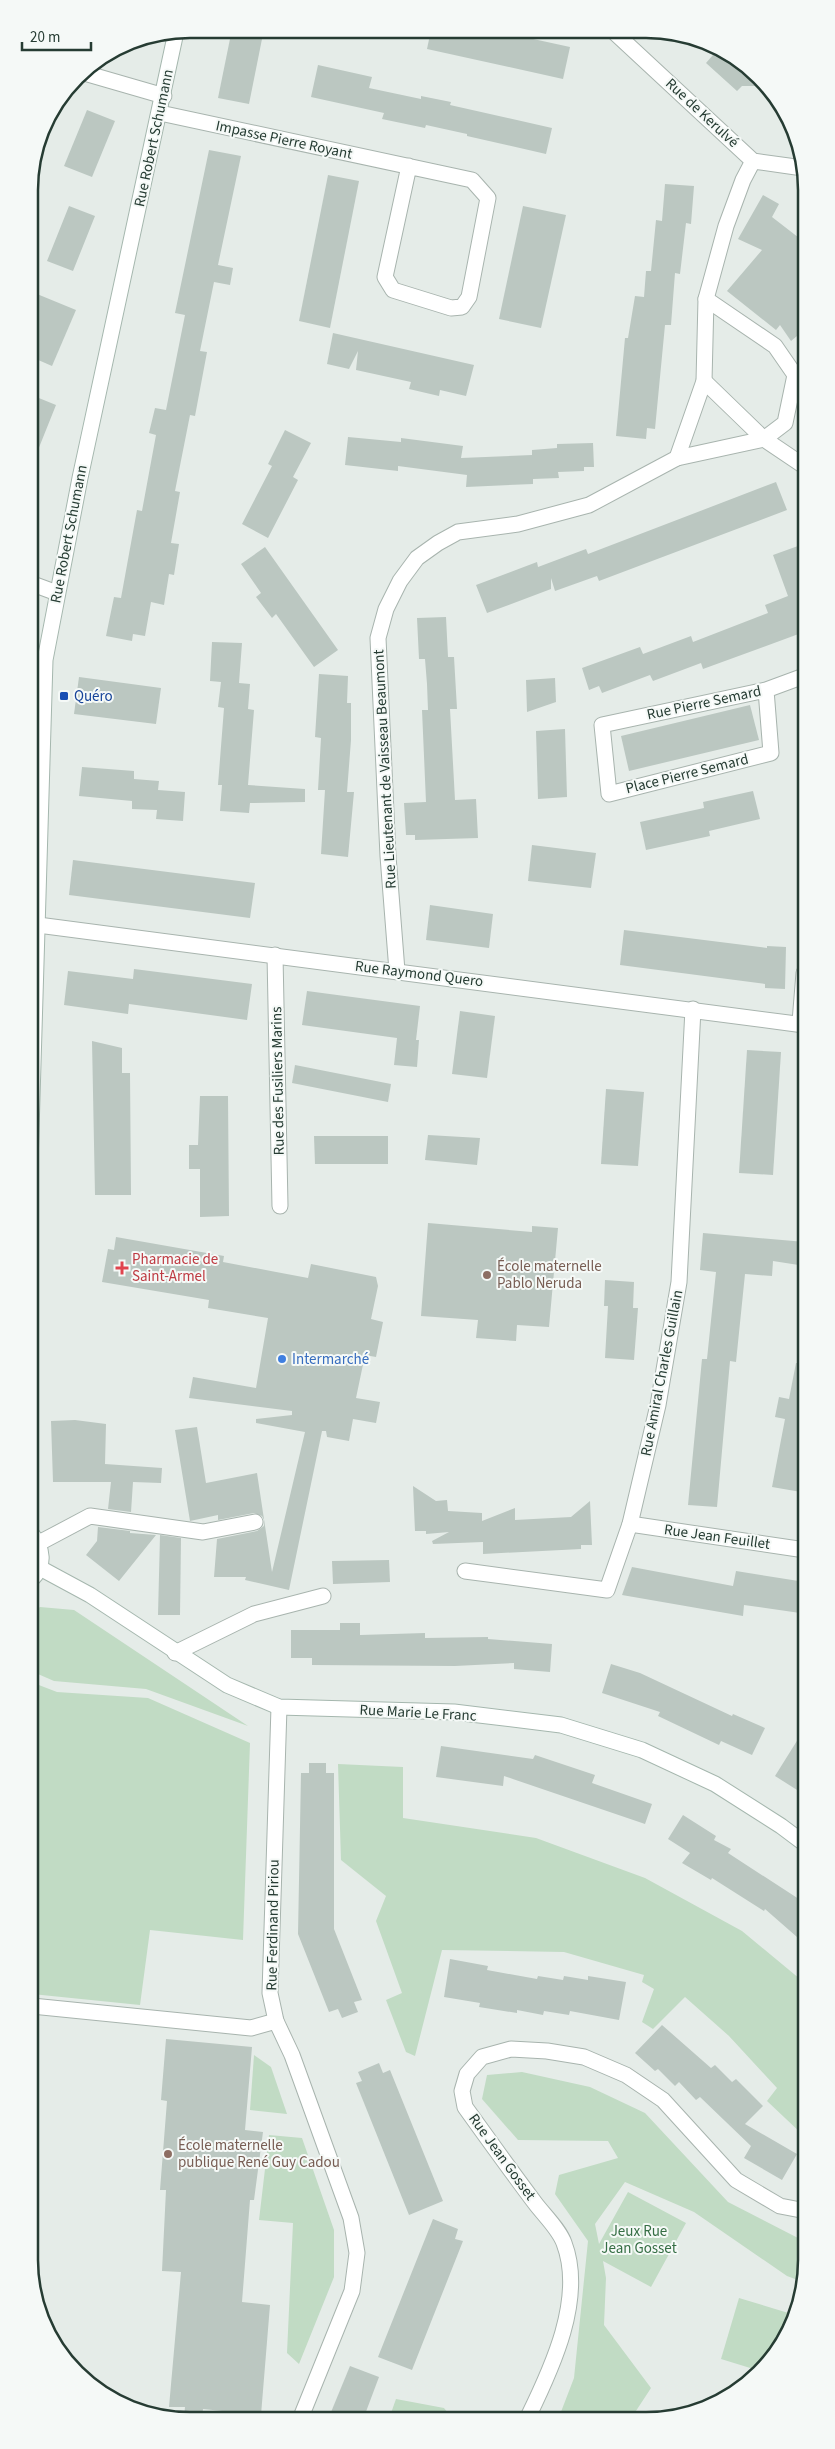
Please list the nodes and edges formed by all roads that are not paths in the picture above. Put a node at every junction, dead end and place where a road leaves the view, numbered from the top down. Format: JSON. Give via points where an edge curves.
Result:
{"nodes":[{"id":1,"x":620,"y":38,"type":"edge"},
{"id":2,"x":175,"y":39,"type":"edge"},
{"id":3,"x":90,"y":75,"type":"edge"},
{"id":4,"x":164,"y":96,"type":"junction"},
{"id":5,"x":160,"y":113,"type":"junction"},
{"id":6,"x":753,"y":161,"type":"junction"},
{"id":7,"x":409,"y":166,"type":"junction"},
{"id":8,"x":796,"y":167,"type":"edge"},
{"id":9,"x":706,"y":299,"type":"junction"},
{"id":10,"x":704,"y":381,"type":"junction"},
{"id":11,"x":764,"y":439,"type":"junction"},
{"id":12,"x":677,"y":458,"type":"junction"},
{"id":13,"x":798,"y":462,"type":"edge"},
{"id":14,"x":38,"y":586,"type":"edge"},
{"id":15,"x":57,"y":593,"type":"junction"},
{"id":16,"x":798,"y":678,"type":"edge"},
{"id":17,"x":766,"y":690,"type":"junction"},
{"id":18,"x":602,"y":725,"type":"joint"},
{"id":19,"x":38,"y":793,"type":"edge"},
{"id":20,"x":38,"y":925,"type":"edge"},
{"id":21,"x":276,"y":955,"type":"junction"},
{"id":22,"x":397,"y":971,"type":"junction"},
{"id":23,"x":693,"y":1009,"type":"junction"},
{"id":24,"x":798,"y":1023,"type":"edge"},
{"id":25,"x":280,"y":1206,"type":"dead end"},
{"id":26,"x":255,"y":1522,"type":"dead end"},
{"id":27,"x":630,"y":1524,"type":"junction"},
{"id":28,"x":38,"y":1537,"type":"edge"},
{"id":29,"x":38,"y":1545,"type":"edge"},
{"id":30,"x":797,"y":1549,"type":"edge"},
{"id":31,"x":38,"y":1568,"type":"edge"},
{"id":32,"x":465,"y":1571,"type":"dead end"},
{"id":33,"x":38,"y":1575,"type":"edge"},
{"id":34,"x":322,"y":1596,"type":"dead end"},
{"id":35,"x":175,"y":1653,"type":"junction"},
{"id":36,"x":279,"y":1707,"type":"junction"},
{"id":37,"x":797,"y":1838,"type":"edge"},
{"id":38,"x":38,"y":2007,"type":"edge"},
{"id":39,"x":276,"y":2021,"type":"junction"},
{"id":40,"x":797,"y":2209,"type":"edge"},
{"id":41,"x":303,"y":2412,"type":"edge"},
{"id":42,"x":530,"y":2412,"type":"edge"}],
"edges":[{"from":1,"to":6,"type":"street","name":"Rue de Kerulvé"},
{"from":2,"to":4,"type":"street","name":"Rue Robert Schumann"},
{"from":3,"to":4,"type":"street"},
{"from":4,"to":5,"type":"street","name":"Rue Robert Schumann"},
{"from":5,"to":7,"type":"street","name":"Impasse Pierre Royant"},
{"from":5,"to":15,"type":"street","name":"Rue Robert Schumann"},
{"from":6,"to":8,"type":"street"},
{"from":6,"to":9,"type":"street","via":[[726,226]]},
{"from":7,"to":7,"type":"street","name":"Impasse Pierre Royant","via":[[472,180],[488,198],[469,296],[462,307],[450,308],[393,290],[385,277]]},
{"from":9,"to":10,"type":"street"},
{"from":9,"to":11,"type":"street","name":"Rue Lieutenant de Vaisseau Beaumont","via":[[774,346],[795,375],[785,423]]},
{"from":10,"to":11,"type":"street"},
{"from":10,"to":12,"type":"street"},
{"from":11,"to":12,"type":"street","name":"Rue Lieutenant de Vaisseau Beaumont"},
{"from":11,"to":13,"type":"street"},
{"from":12,"to":22,"type":"street","name":"Rue Lieutenant de Vaisseau Beaumont","via":[[589,505],[518,524],[458,532],[417,558],[400,581],[386,609],[378,638]]},
{"from":14,"to":15,"type":"street"},
{"from":15,"to":19,"type":"street","name":"Rue Robert Schumann","via":[[46,660]]},
{"from":16,"to":17,"type":"street","name":"Rue Pierre Semard"},
{"from":17,"to":18,"type":"street","name":"Rue Pierre Semard"},
{"from":17,"to":18,"type":"street","name":"Place Pierre Semard","via":[[772,753],[609,794]]},
{"from":20,"to":21,"type":"street","name":"Rue Raymond Quero"},
{"from":21,"to":22,"type":"street","name":"Rue Raymond Quero"},
{"from":21,"to":25,"type":"street","name":"Rue des Fusiliers Marins"},
{"from":22,"to":23,"type":"street","name":"Rue Raymond Quero"},
{"from":23,"to":24,"type":"street","name":"Rue Raymond Quero"},
{"from":23,"to":27,"type":"street","name":"Rue Amiral Charles Guillain","via":[[679,1282],[658,1406]]},
{"from":26,"to":28,"type":"street","via":[[204,1532],[90,1516]]},
{"from":27,"to":30,"type":"street","name":"Rue Jean Feuillet"},
{"from":27,"to":32,"type":"street","name":"Rue Amiral Charles Guillain","via":[[607,1590]]},
{"from":29,"to":31,"type":"street","via":[[42,1555]]},
{"from":33,"to":35,"type":"street","name":"Rue Marie Le Franc","via":[[90,1595]]},
{"from":34,"to":35,"type":"street","via":[[254,1614]]},
{"from":35,"to":36,"type":"street","name":"Rue Marie Le Franc","via":[[227,1685]]},
{"from":36,"to":37,"type":"street","name":"Rue Marie Le Franc","via":[[454,1712],[561,1725],[642,1750],[716,1784]]},
{"from":36,"to":39,"type":"street","name":"Rue Ferdinand Piriou","via":[[270,1993]]},
{"from":38,"to":39,"type":"street","via":[[251,2028]]},
{"from":39,"to":41,"type":"street","name":"Rue Ferdinand Piriou","via":[[292,2055],[351,2218],[357,2253],[352,2290]]},
{"from":40,"to":42,"type":"street","name":"Rue Jean Gosset","via":[[780,2206],[736,2180],[664,2100],[626,2075],[584,2057],[548,2051],[511,2049],[482,2056],[468,2074],[462,2092],[465,2107],[564,2242],[571,2277],[562,2337]]}]}
